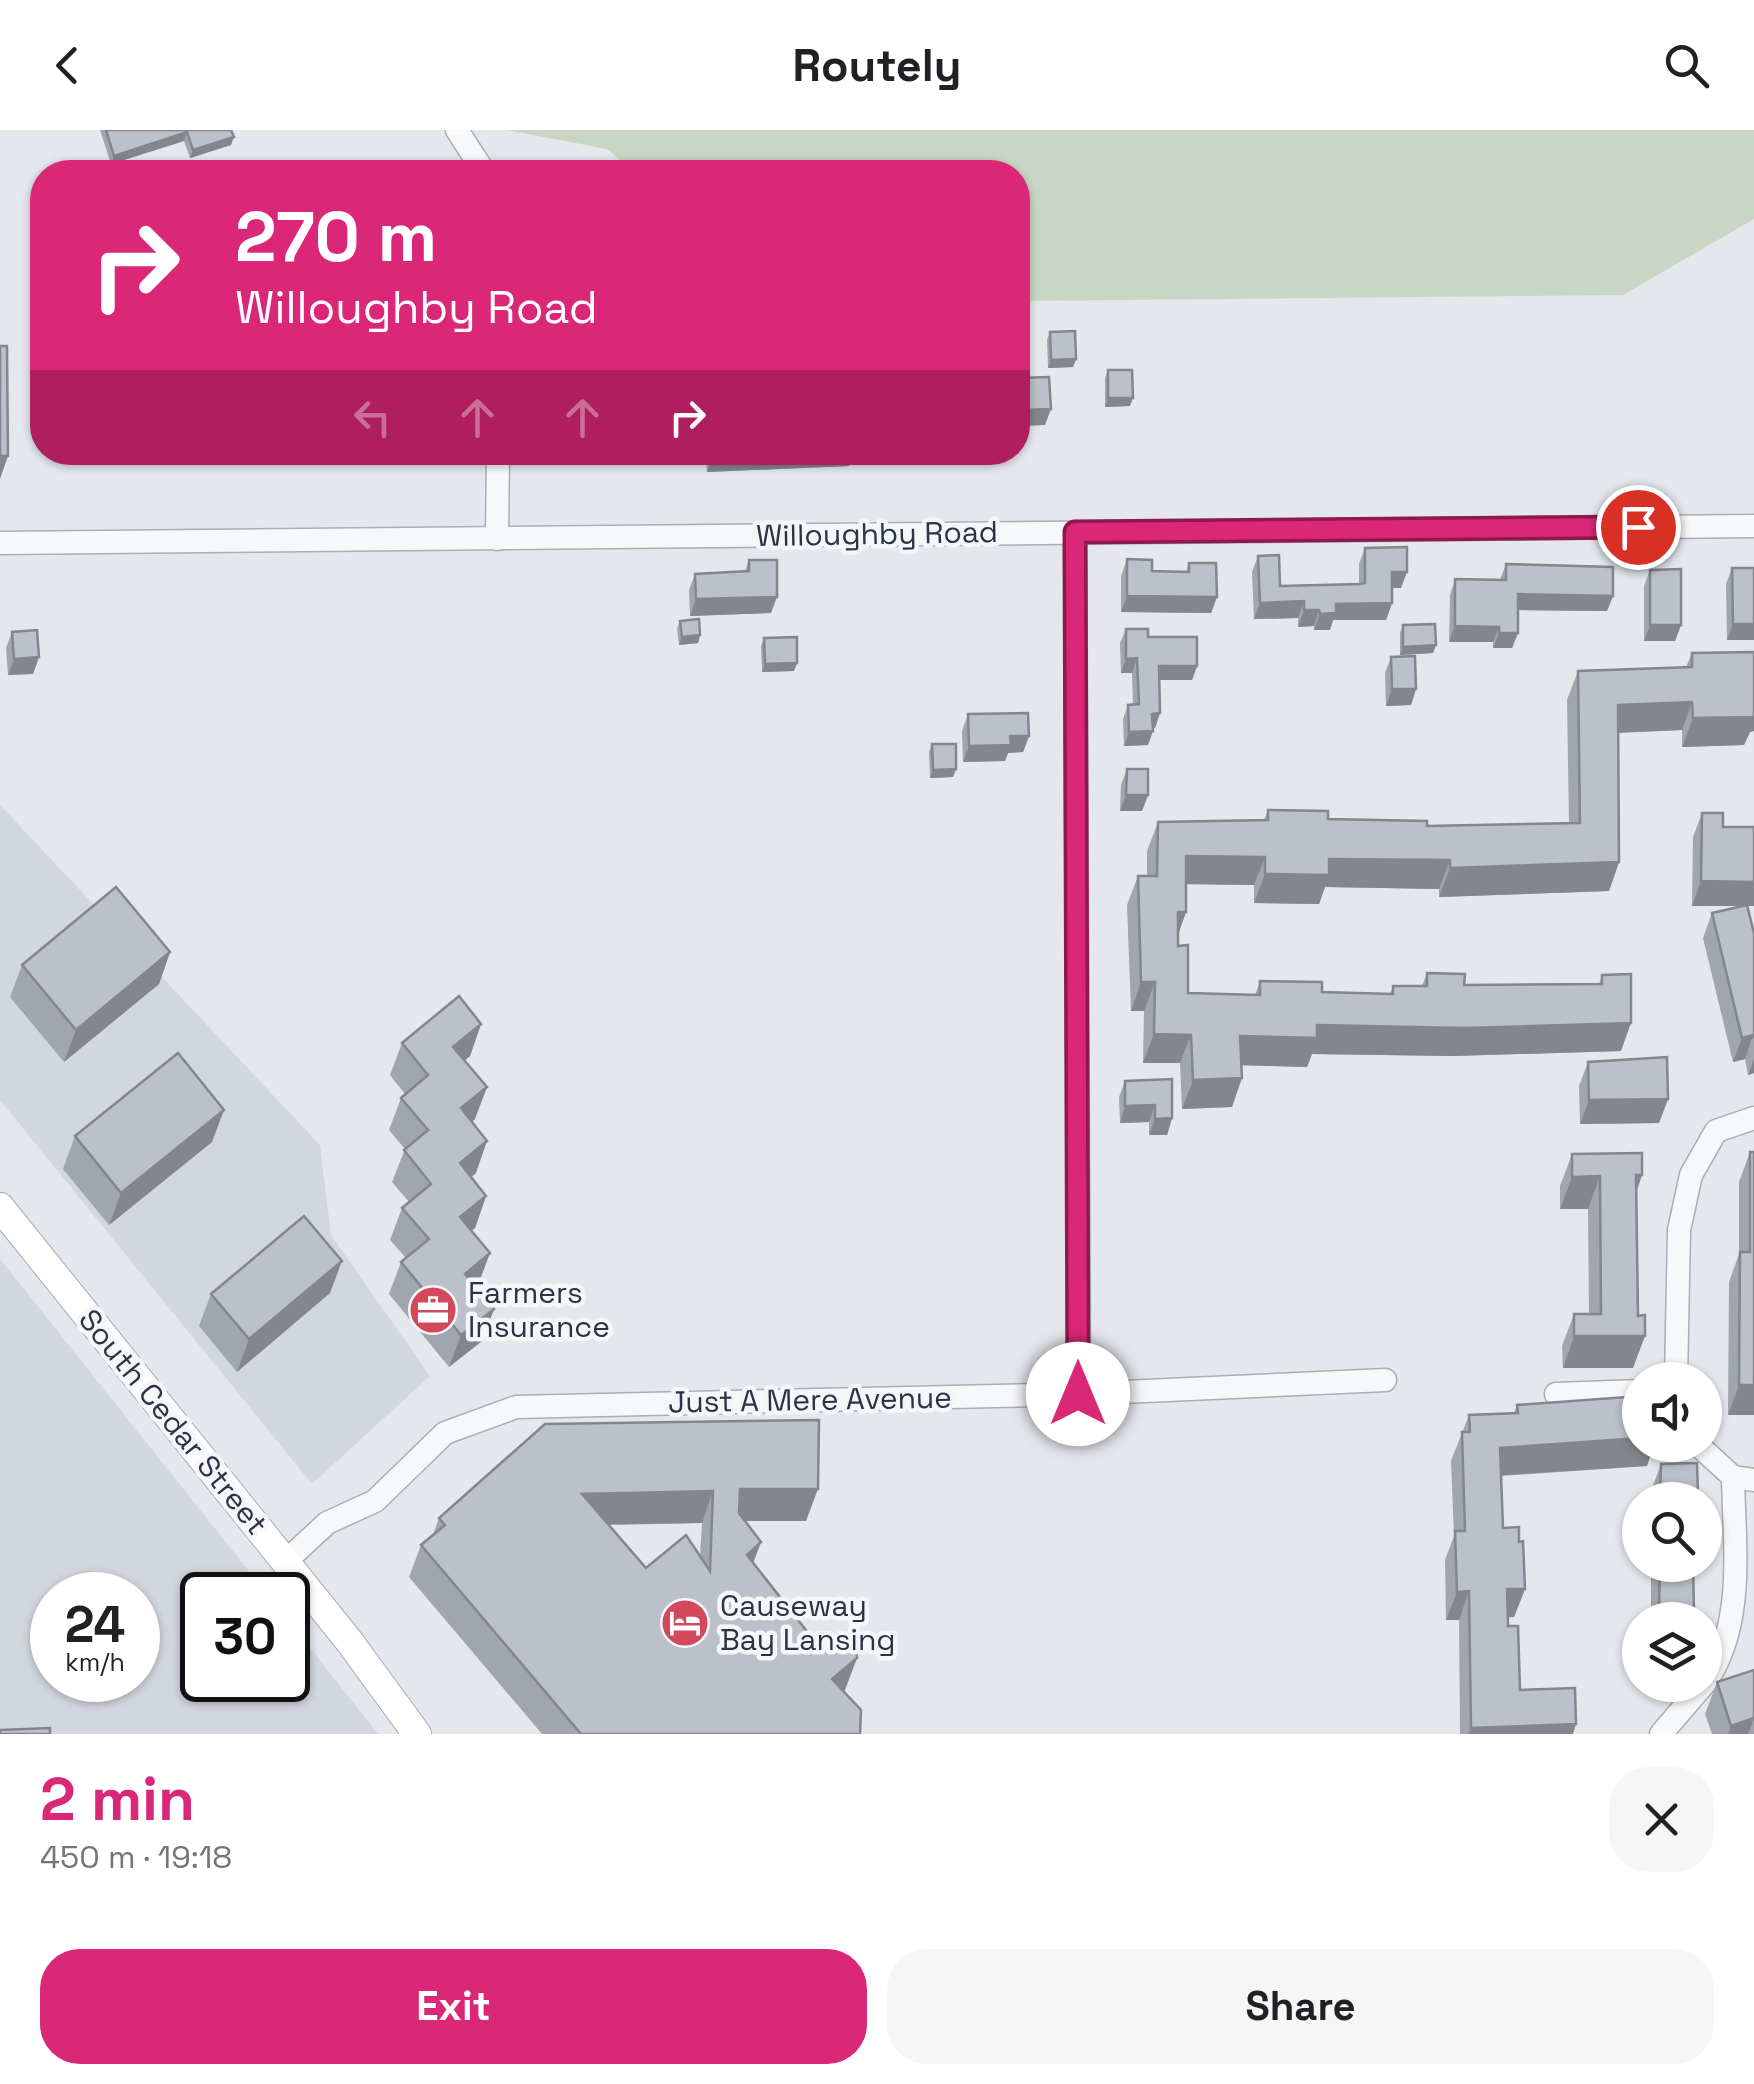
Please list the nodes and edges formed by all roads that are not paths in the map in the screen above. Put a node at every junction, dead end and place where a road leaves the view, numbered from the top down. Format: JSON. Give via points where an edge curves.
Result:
{"nodes":[{"id":1,"x":457,"y":130,"type":"edge"},
{"id":2,"x":476,"y":160,"type":"edge"},
{"id":3,"x":498,"y":465,"type":"edge"},
{"id":4,"x":1754,"y":526,"type":"edge"},
{"id":5,"x":1075,"y":532,"type":"junction"},
{"id":6,"x":497,"y":539,"type":"junction"},
{"id":7,"x":0,"y":543,"type":"edge"},
{"id":8,"x":1754,"y":1118,"type":"edge"},
{"id":9,"x":0,"y":1207,"type":"edge"},
{"id":10,"x":1676,"y":1362,"type":"edge"},
{"id":11,"x":1385,"y":1380,"type":"dead end"},
{"id":12,"x":1622,"y":1392,"type":"edge"},
{"id":13,"x":1078,"y":1394,"type":"junction"},
{"id":14,"x":1556,"y":1394,"type":"dead end"},
{"id":15,"x":1722,"y":1462,"type":"edge"},
{"id":16,"x":1744,"y":1478,"type":"edge"},
{"id":17,"x":286,"y":1561,"type":"junction"},
{"id":18,"x":1722,"y":1648,"type":"edge"},
{"id":19,"x":1689,"y":1702,"type":"edge"},
{"id":20,"x":417,"y":1734,"type":"edge"},
{"id":21,"x":1661,"y":1734,"type":"edge"}],
"edges":[{"from":1,"to":2,"type":"street"},
{"from":3,"to":6,"type":"street"},
{"from":4,"to":5,"type":"street","name":"Willoughby Road"},
{"from":5,"to":6,"type":"street","name":"Willoughby Road"},
{"from":5,"to":13,"type":"street"},
{"from":6,"to":7,"type":"street","name":"Willoughby Road"},
{"from":8,"to":10,"type":"street","via":[[1716,1132],[1691,1174],[1678,1230]]},
{"from":9,"to":17,"type":"main road","name":"South Cedar Street"},
{"from":11,"to":13,"type":"street","name":"Just A Mere Avenue"},
{"from":12,"to":14,"type":"street"},
{"from":13,"to":17,"type":"street","name":"Just A Mere Avenue","via":[[516,1407],[445,1434],[374,1501],[327,1523]]},
{"from":15,"to":16,"type":"street"},
{"from":16,"to":18,"type":"street","via":[[1729,1634]]},
{"from":17,"to":20,"type":"main road","name":"South Cedar Street"},
{"from":19,"to":21,"type":"street"}]}
